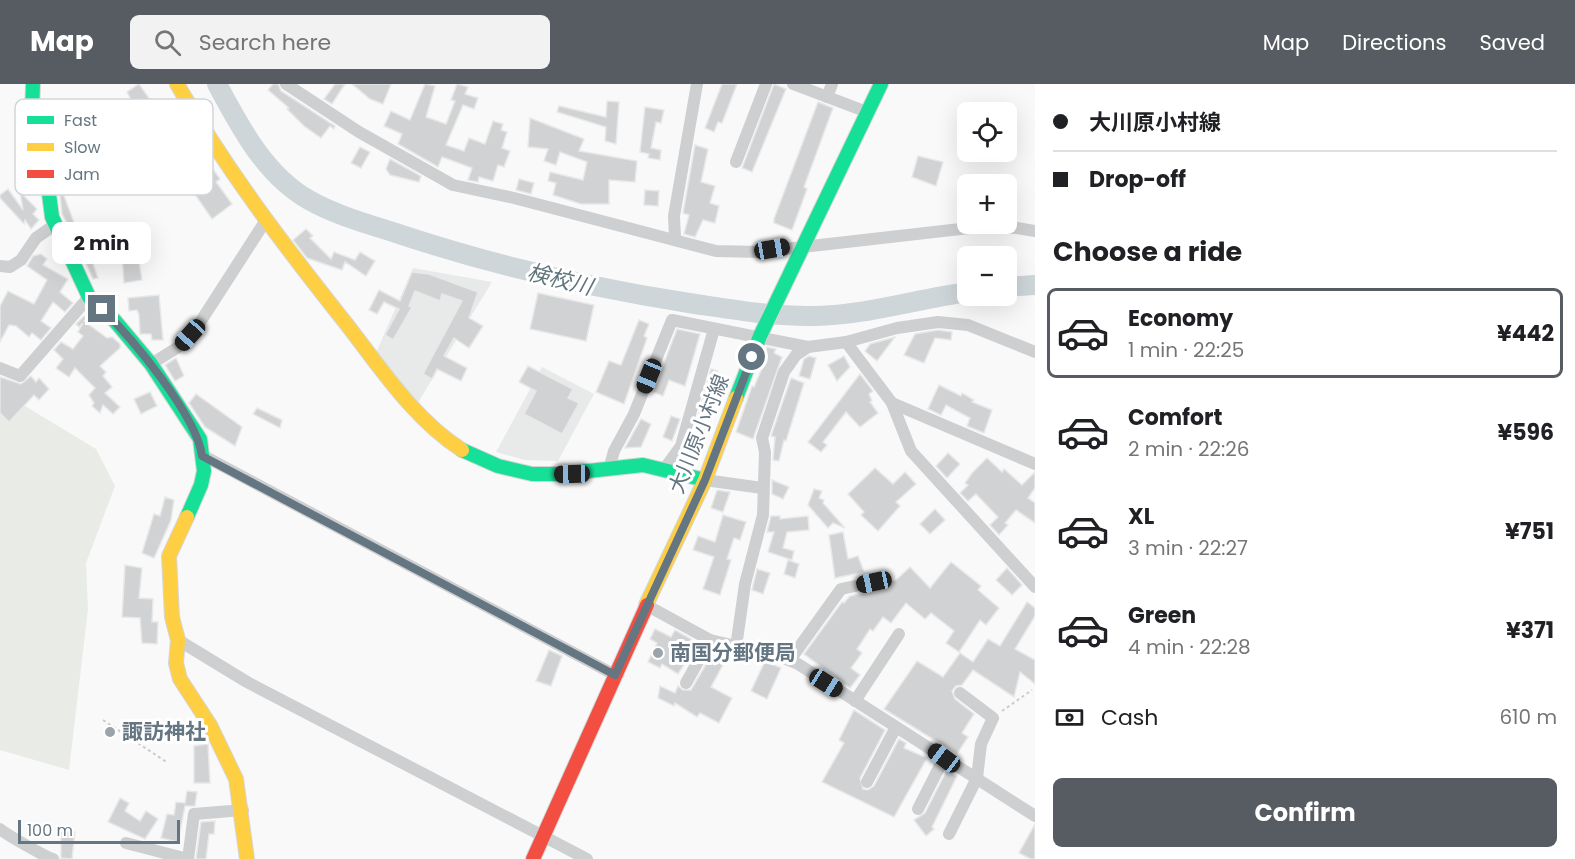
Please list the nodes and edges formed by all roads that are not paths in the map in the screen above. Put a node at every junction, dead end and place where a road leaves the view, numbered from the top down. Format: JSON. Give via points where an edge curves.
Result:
{"nodes":[{"id":1,"x":33,"y":84,"type":"edge"},
{"id":2,"x":177,"y":84,"type":"edge"},
{"id":3,"x":286,"y":84,"type":"edge"},
{"id":4,"x":697,"y":84,"type":"edge"},
{"id":5,"x":766,"y":84,"type":"edge"},
{"id":6,"x":793,"y":84,"type":"edge"},
{"id":7,"x":832,"y":84,"type":"edge"},
{"id":8,"x":881,"y":84,"type":"edge"},
{"id":9,"x":827,"y":97,"type":"junction"},
{"id":10,"x":32,"y":99,"type":"edge"},
{"id":11,"x":186,"y":99,"type":"edge"},
{"id":12,"x":867,"y":112,"type":"junction"},
{"id":13,"x":213,"y":146,"type":"edge"},
{"id":14,"x":736,"y":162,"type":"dead end"},
{"id":15,"x":49,"y":195,"type":"edge"},
{"id":16,"x":266,"y":220,"type":"junction"},
{"id":17,"x":56,"y":224,"type":"junction"},
{"id":18,"x":1035,"y":231,"type":"edge"},
{"id":19,"x":675,"y":238,"type":"junction"},
{"id":20,"x":802,"y":245,"type":"junction"},
{"id":21,"x":0,"y":266,"type":"edge"},
{"id":22,"x":89,"y":297,"type":"junction"},
{"id":23,"x":714,"y":329,"type":"junction"},
{"id":24,"x":760,"y":336,"type":"junction"},
{"id":25,"x":846,"y":342,"type":"junction"},
{"id":26,"x":808,"y":347,"type":"junction"},
{"id":27,"x":1035,"y":352,"type":"edge"},
{"id":28,"x":151,"y":364,"type":"junction"},
{"id":29,"x":0,"y":368,"type":"edge"},
{"id":30,"x":892,"y":403,"type":"junction"},
{"id":31,"x":202,"y":456,"type":"junction"},
{"id":32,"x":1035,"y":464,"type":"edge"},
{"id":33,"x":665,"y":468,"type":"junction"},
{"id":34,"x":609,"y":469,"type":"junction"},
{"id":35,"x":705,"y":480,"type":"junction"},
{"id":36,"x":762,"y":488,"type":"junction"},
{"id":37,"x":874,"y":582,"type":"dead end"},
{"id":38,"x":1034,"y":583,"type":"edge"},
{"id":39,"x":646,"y":605,"type":"junction"},
{"id":40,"x":899,"y":634,"type":"dead end"},
{"id":41,"x":178,"y":640,"type":"junction"},
{"id":42,"x":710,"y":640,"type":"junction"},
{"id":43,"x":736,"y":647,"type":"junction"},
{"id":44,"x":790,"y":660,"type":"junction"},
{"id":45,"x":615,"y":675,"type":"junction"},
{"id":46,"x":686,"y":684,"type":"dead end"},
{"id":47,"x":960,"y":693,"type":"dead end"},
{"id":48,"x":855,"y":701,"type":"junction"},
{"id":49,"x":896,"y":727,"type":"junction"},
{"id":50,"x":944,"y":758,"type":"junction"},
{"id":51,"x":976,"y":778,"type":"junction"},
{"id":52,"x":867,"y":782,"type":"dead end"},
{"id":53,"x":918,"y":809,"type":"dead end"},
{"id":54,"x":243,"y":810,"type":"junction"},
{"id":55,"x":1035,"y":816,"type":"edge"},
{"id":56,"x":0,"y":829,"type":"edge"},
{"id":57,"x":949,"y":834,"type":"dead end"},
{"id":58,"x":543,"y":836,"type":"junction"},
{"id":59,"x":126,"y":843,"type":"dead end"},
{"id":60,"x":53,"y":859,"type":"edge"},
{"id":61,"x":188,"y":859,"type":"edge"},
{"id":62,"x":247,"y":859,"type":"edge"},
{"id":63,"x":533,"y":859,"type":"edge"},
{"id":64,"x":587,"y":859,"type":"edge"}],
"edges":[{"from":1,"to":10,"type":"street"},
{"from":2,"to":11,"type":"street"},
{"from":3,"to":19,"type":"street","via":[[358,132],[453,185]]},
{"from":4,"to":19,"type":"street","via":[[674,216]]},
{"from":5,"to":14,"type":"street"},
{"from":6,"to":9,"type":"street"},
{"from":7,"to":9,"type":"street"},
{"from":8,"to":12,"type":"street","name":"大川原小村線"},
{"from":9,"to":12,"type":"street"},
{"from":12,"to":20,"type":"street","name":"大川原小村線"},
{"from":13,"to":16,"type":"street"},
{"from":15,"to":17,"type":"street"},
{"from":16,"to":28,"type":"street","via":[[200,324],[180,346]]},
{"from":16,"to":34,"type":"street","via":[[381,368],[444,438],[470,455],[516,471],[540,475]]},
{"from":17,"to":21,"type":"street","via":[[36,238],[21,260],[10,267]]},
{"from":17,"to":22,"type":"street"},
{"from":18,"to":20,"type":"street","via":[[978,227]]},
{"from":19,"to":20,"type":"street","via":[[716,251],[759,252]]},
{"from":20,"to":24,"type":"street","name":"大川原小村線"},
{"from":22,"to":28,"type":"street"},
{"from":22,"to":29,"type":"street","via":[[20,376]]},
{"from":23,"to":24,"type":"street"},
{"from":23,"to":33,"type":"street","via":[[681,446]]},
{"from":23,"to":34,"type":"street","via":[[672,320]]},
{"from":24,"to":26,"type":"street"},
{"from":24,"to":35,"type":"street","name":"大川原小村線"},
{"from":25,"to":26,"type":"street"},
{"from":25,"to":27,"type":"street","via":[[938,322],[968,325]]},
{"from":25,"to":30,"type":"street"},
{"from":26,"to":36,"type":"street","via":[[796,355],[784,372],[772,402],[762,438]]},
{"from":28,"to":31,"type":"street","via":[[200,439]]},
{"from":30,"to":32,"type":"street"},
{"from":30,"to":38,"type":"street","via":[[911,450]]},
{"from":31,"to":41,"type":"street","via":[[201,486],[169,556],[172,617]]},
{"from":31,"to":45,"type":"street"},
{"from":33,"to":34,"type":"street","via":[[632,465]]},
{"from":33,"to":35,"type":"street"},
{"from":35,"to":36,"type":"street"},
{"from":35,"to":39,"type":"street","name":"大川原小村線"},
{"from":36,"to":43,"type":"street","via":[[763,514],[745,584]]},
{"from":37,"to":44,"type":"street","via":[[841,589]]},
{"from":39,"to":42,"type":"street"},
{"from":39,"to":45,"type":"street","name":"大川原小村線"},
{"from":40,"to":48,"type":"street"},
{"from":41,"to":54,"type":"street","via":[[176,663],[180,678],[210,725],[237,779]]},
{"from":41,"to":58,"type":"street","via":[[248,682]]},
{"from":42,"to":43,"type":"street"},
{"from":42,"to":46,"type":"street"},
{"from":43,"to":44,"type":"street"},
{"from":44,"to":48,"type":"street"},
{"from":45,"to":58,"type":"street","name":"大川原小村線"},
{"from":47,"to":51,"type":"street","via":[[993,718],[981,744]]},
{"from":48,"to":49,"type":"street"},
{"from":49,"to":50,"type":"street"},
{"from":49,"to":52,"type":"street"},
{"from":50,"to":51,"type":"street"},
{"from":50,"to":53,"type":"street"},
{"from":51,"to":55,"type":"street"},
{"from":51,"to":57,"type":"street"},
{"from":54,"to":61,"type":"street","via":[[194,814]]},
{"from":54,"to":62,"type":"street"},
{"from":56,"to":60,"type":"street","via":[[43,857]]},
{"from":58,"to":63,"type":"street","name":"大川原小村線"},
{"from":58,"to":64,"type":"street"},
{"from":59,"to":61,"type":"street"}]}
